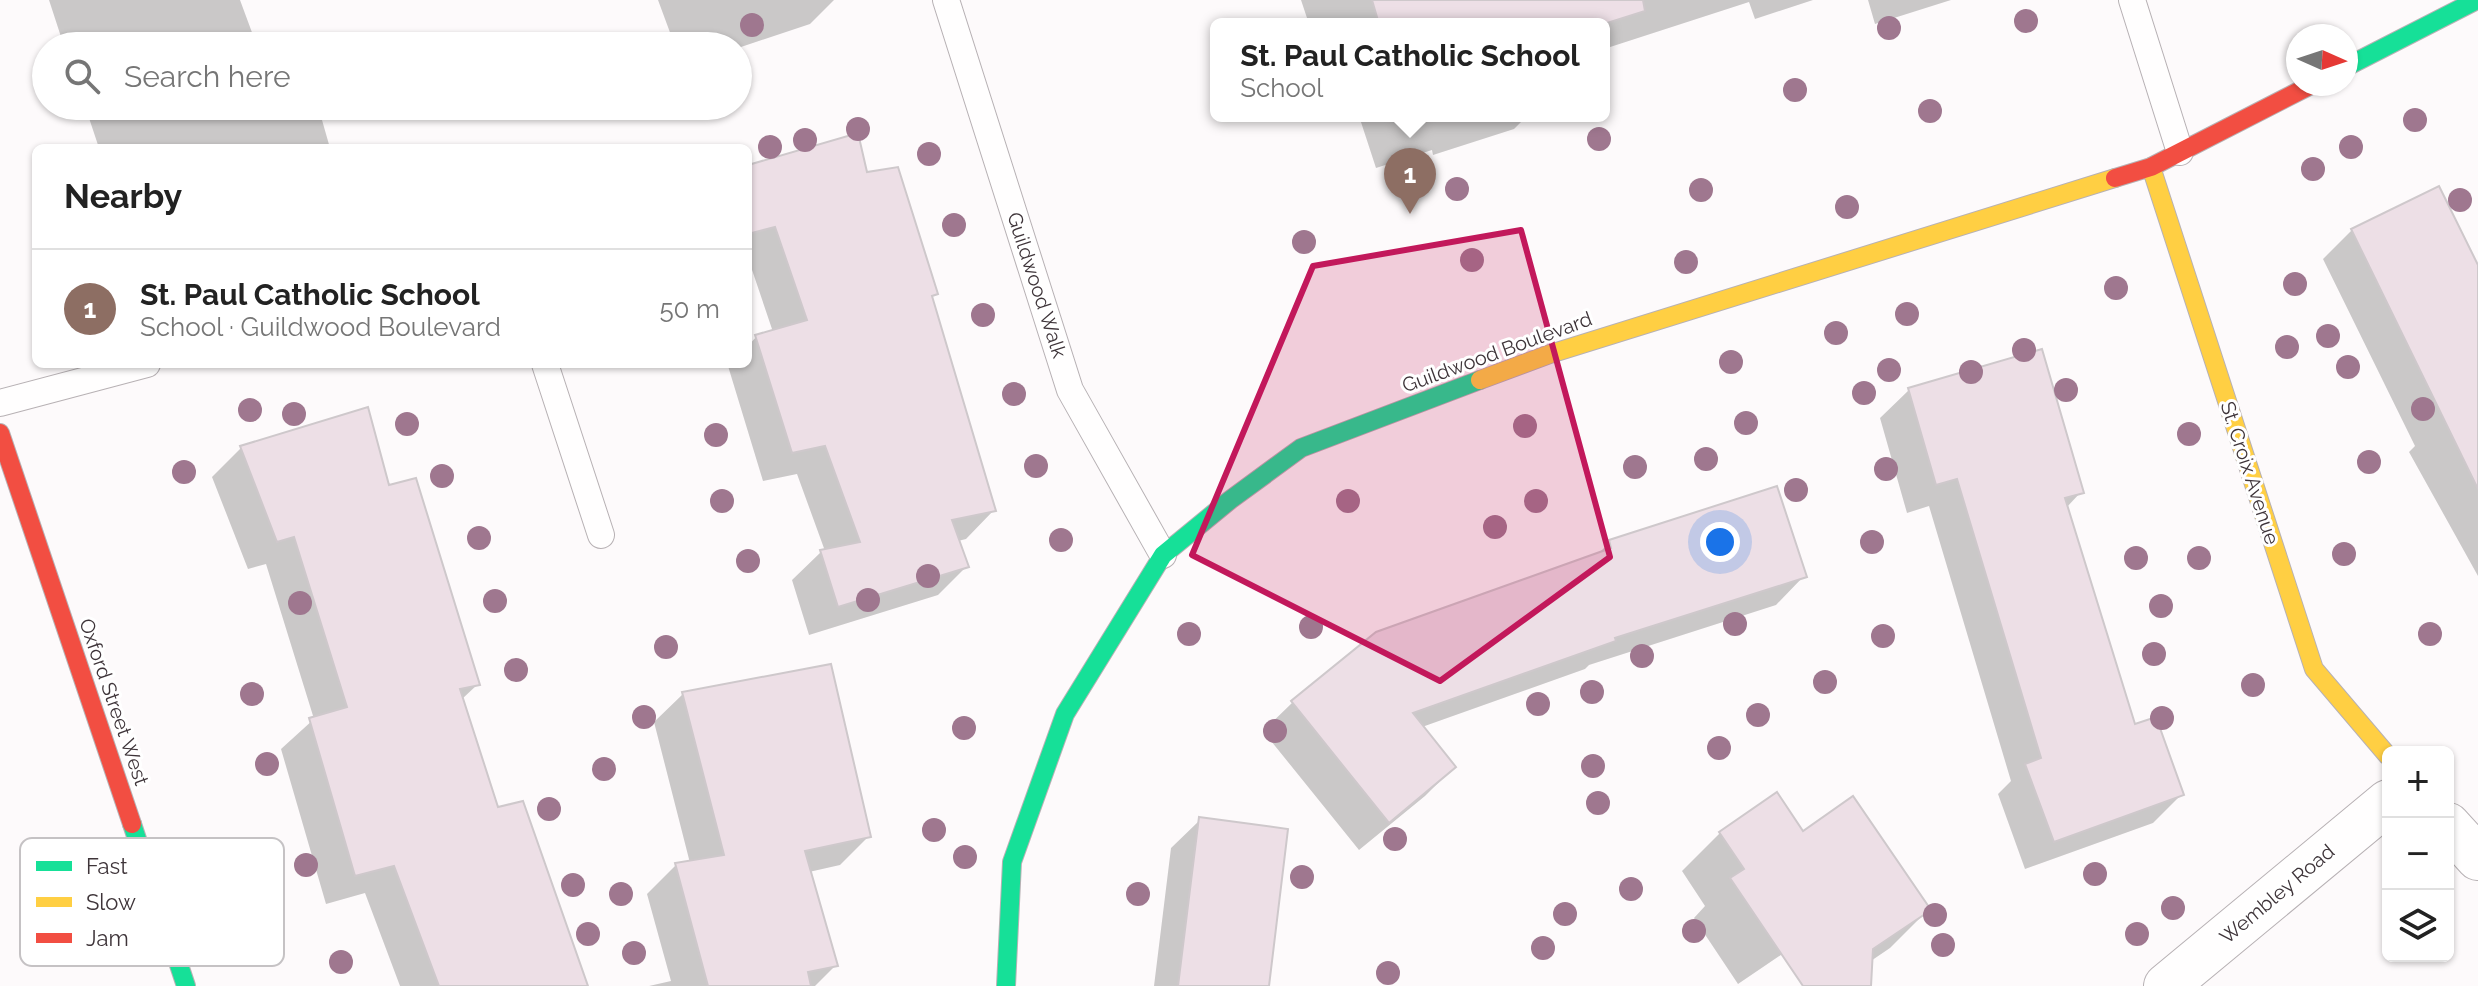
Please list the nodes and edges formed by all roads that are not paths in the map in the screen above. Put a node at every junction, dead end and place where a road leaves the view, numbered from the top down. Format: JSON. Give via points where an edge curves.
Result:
{"nodes":[{"id":1,"x":946,"y":0,"type":"edge"},
{"id":2,"x":2132,"y":0,"type":"edge"},
{"id":3,"x":2477,"y":0,"type":"edge"},
{"id":4,"x":2358,"y":61,"type":"edge"},
{"id":5,"x":2290,"y":96,"type":"edge"},
{"id":6,"x":2180,"y":152,"type":"junction"},
{"id":7,"x":2151,"y":167,"type":"junction"},
{"id":8,"x":132,"y":368,"type":"edge"},
{"id":9,"x":546,"y":368,"type":"edge"},
{"id":10,"x":0,"y":403,"type":"edge"},
{"id":11,"x":0,"y":433,"type":"edge"},
{"id":12,"x":601,"y":535,"type":"dead end"},
{"id":13,"x":1163,"y":555,"type":"junction"},
{"id":14,"x":2382,"y":749,"type":"edge"},
{"id":15,"x":2382,"y":807,"type":"edge"},
{"id":16,"x":2454,"y":832,"type":"edge"},
{"id":17,"x":136,"y":838,"type":"edge"},
{"id":18,"x":2478,"y":858,"type":"edge"},
{"id":19,"x":179,"y":966,"type":"edge"},
{"id":20,"x":186,"y":986,"type":"edge"},
{"id":21,"x":1006,"y":986,"type":"edge"},
{"id":22,"x":2166,"y":986,"type":"edge"}],
"edges":[{"from":1,"to":13,"type":"lane","name":"Guildwood Walk","via":[[1070,390]]},
{"from":2,"to":6,"type":"lane"},
{"from":3,"to":4,"type":"street"},
{"from":5,"to":6,"type":"street","name":"Guildwood Boulevard"},
{"from":6,"to":7,"type":"street","name":"Guildwood Boulevard"},
{"from":7,"to":13,"type":"street","name":"Guildwood Boulevard","via":[[1550,354],[1301,448]]},
{"from":7,"to":14,"type":"street","name":"St. Croix Avenue","via":[[2314,669]]},
{"from":8,"to":10,"type":"lane"},
{"from":9,"to":12,"type":"lane"},
{"from":11,"to":17,"type":"street","name":"Oxford Street West"},
{"from":13,"to":21,"type":"street","name":"Guildwood Boulevard","via":[[1065,714],[1012,862]]},
{"from":15,"to":22,"type":"street","name":"Wembley Road"},
{"from":16,"to":18,"type":"street"},
{"from":19,"to":20,"type":"street","name":"Oxford Street West"}]}
